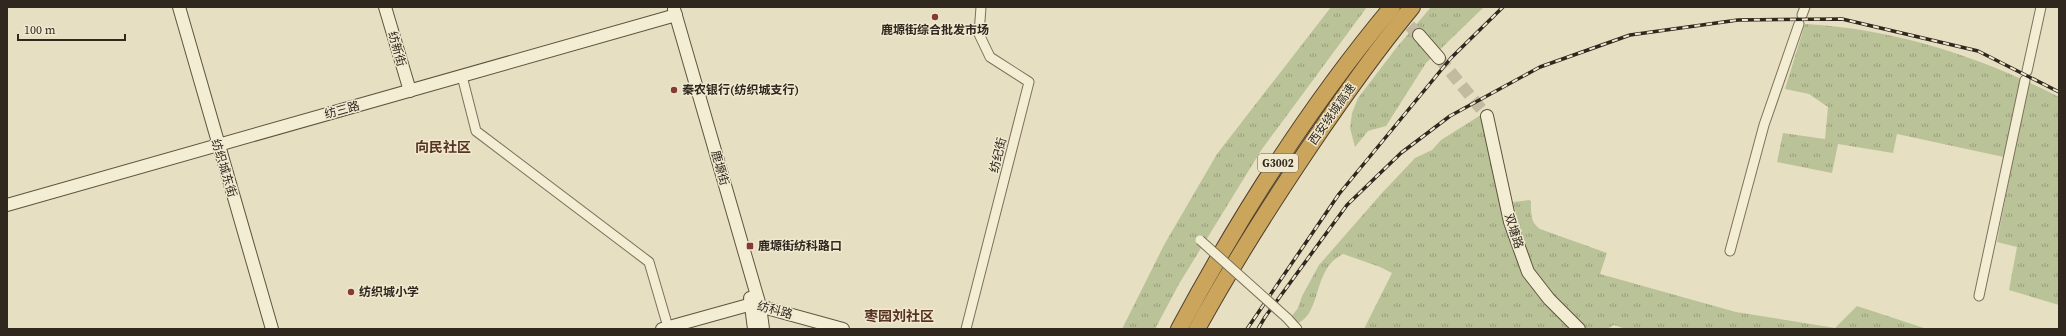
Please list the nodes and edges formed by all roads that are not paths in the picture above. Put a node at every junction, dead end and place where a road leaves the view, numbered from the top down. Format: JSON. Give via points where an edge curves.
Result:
{"nodes":[{"id":1,"x":179,"y":7,"type":"edge"},
{"id":2,"x":385,"y":7,"type":"edge"},
{"id":3,"x":981,"y":7,"type":"edge"},
{"id":4,"x":2041,"y":7,"type":"edge"},
{"id":5,"x":1406,"y":10,"type":"edge"},
{"id":6,"x":671,"y":11,"type":"edge"},
{"id":7,"x":1799,"y":24,"type":"dead end"},
{"id":8,"x":1419,"y":35,"type":"tunnel mouth"},
{"id":9,"x":1440,"y":58,"type":"tunnel mouth"},
{"id":10,"x":2027,"y":71,"type":"dead end"},
{"id":11,"x":462,"y":76,"type":"junction"},
{"id":12,"x":2025,"y":80,"type":"dead end"},
{"id":13,"x":410,"y":91,"type":"junction"},
{"id":14,"x":1487,"y":116,"type":"tunnel mouth"},
{"id":15,"x":217,"y":144,"type":"junction"},
{"id":16,"x":7,"y":205,"type":"edge"},
{"id":17,"x":1200,"y":240,"type":"dead end"},
{"id":18,"x":1730,"y":251,"type":"dead end"},
{"id":19,"x":1979,"y":296,"type":"dead end"},
{"id":20,"x":756,"y":305,"type":"junction"},
{"id":21,"x":665,"y":328,"type":"edge"},
{"id":22,"x":272,"y":329,"type":"edge"},
{"id":23,"x":754,"y":329,"type":"edge"},
{"id":24,"x":763,"y":329,"type":"edge"},
{"id":25,"x":843,"y":329,"type":"edge"},
{"id":26,"x":966,"y":329,"type":"edge"},
{"id":27,"x":1179,"y":329,"type":"edge"},
{"id":28,"x":1197,"y":329,"type":"edge"},
{"id":29,"x":1297,"y":329,"type":"edge"},
{"id":30,"x":1579,"y":329,"type":"edge"}],
"edges":[{"from":1,"to":15,"type":"street","name":"纺织城东街"},
{"from":2,"to":13,"type":"street","name":"纺新街"},
{"from":3,"to":26,"type":"street","name":"纺纪街","via":[[979,34],[990,57],[1029,82]]},
{"from":4,"to":10,"type":"street"},
{"from":5,"to":27,"type":"highway","name":"西安绕城高速","number":"G3002","via":[[1332,84],[1209,274]]},
{"from":5,"to":28,"type":"highway","name":"西安绕城高速","number":"G3002","via":[[1278,193]]},
{"from":6,"to":11,"type":"street","name":"纺三路"},
{"from":6,"to":20,"type":"street","name":"鹿塬街"},
{"from":7,"to":18,"type":"street","via":[[1764,125]]},
{"from":8,"to":9,"type":"street"},
{"from":11,"to":13,"type":"street","name":"纺三路"},
{"from":11,"to":21,"type":"street","via":[[476,130],[650,262]]},
{"from":12,"to":19,"type":"street"},
{"from":13,"to":15,"type":"street","name":"纺三路"},
{"from":14,"to":30,"type":"street","name":"双塘路","via":[[1510,222],[1528,272],[1549,299]]},
{"from":15,"to":16,"type":"street","name":"纺三路"},
{"from":15,"to":22,"type":"street","name":"纺织城东街"},
{"from":17,"to":29,"type":"street","bridge":true},
{"from":20,"to":21,"type":"street","name":"纺科路"},
{"from":20,"to":23,"type":"street","name":"鹿塬街"},
{"from":20,"to":24,"type":"street","name":"鹿塬街"},
{"from":20,"to":25,"type":"street","name":"纺科路"}]}
